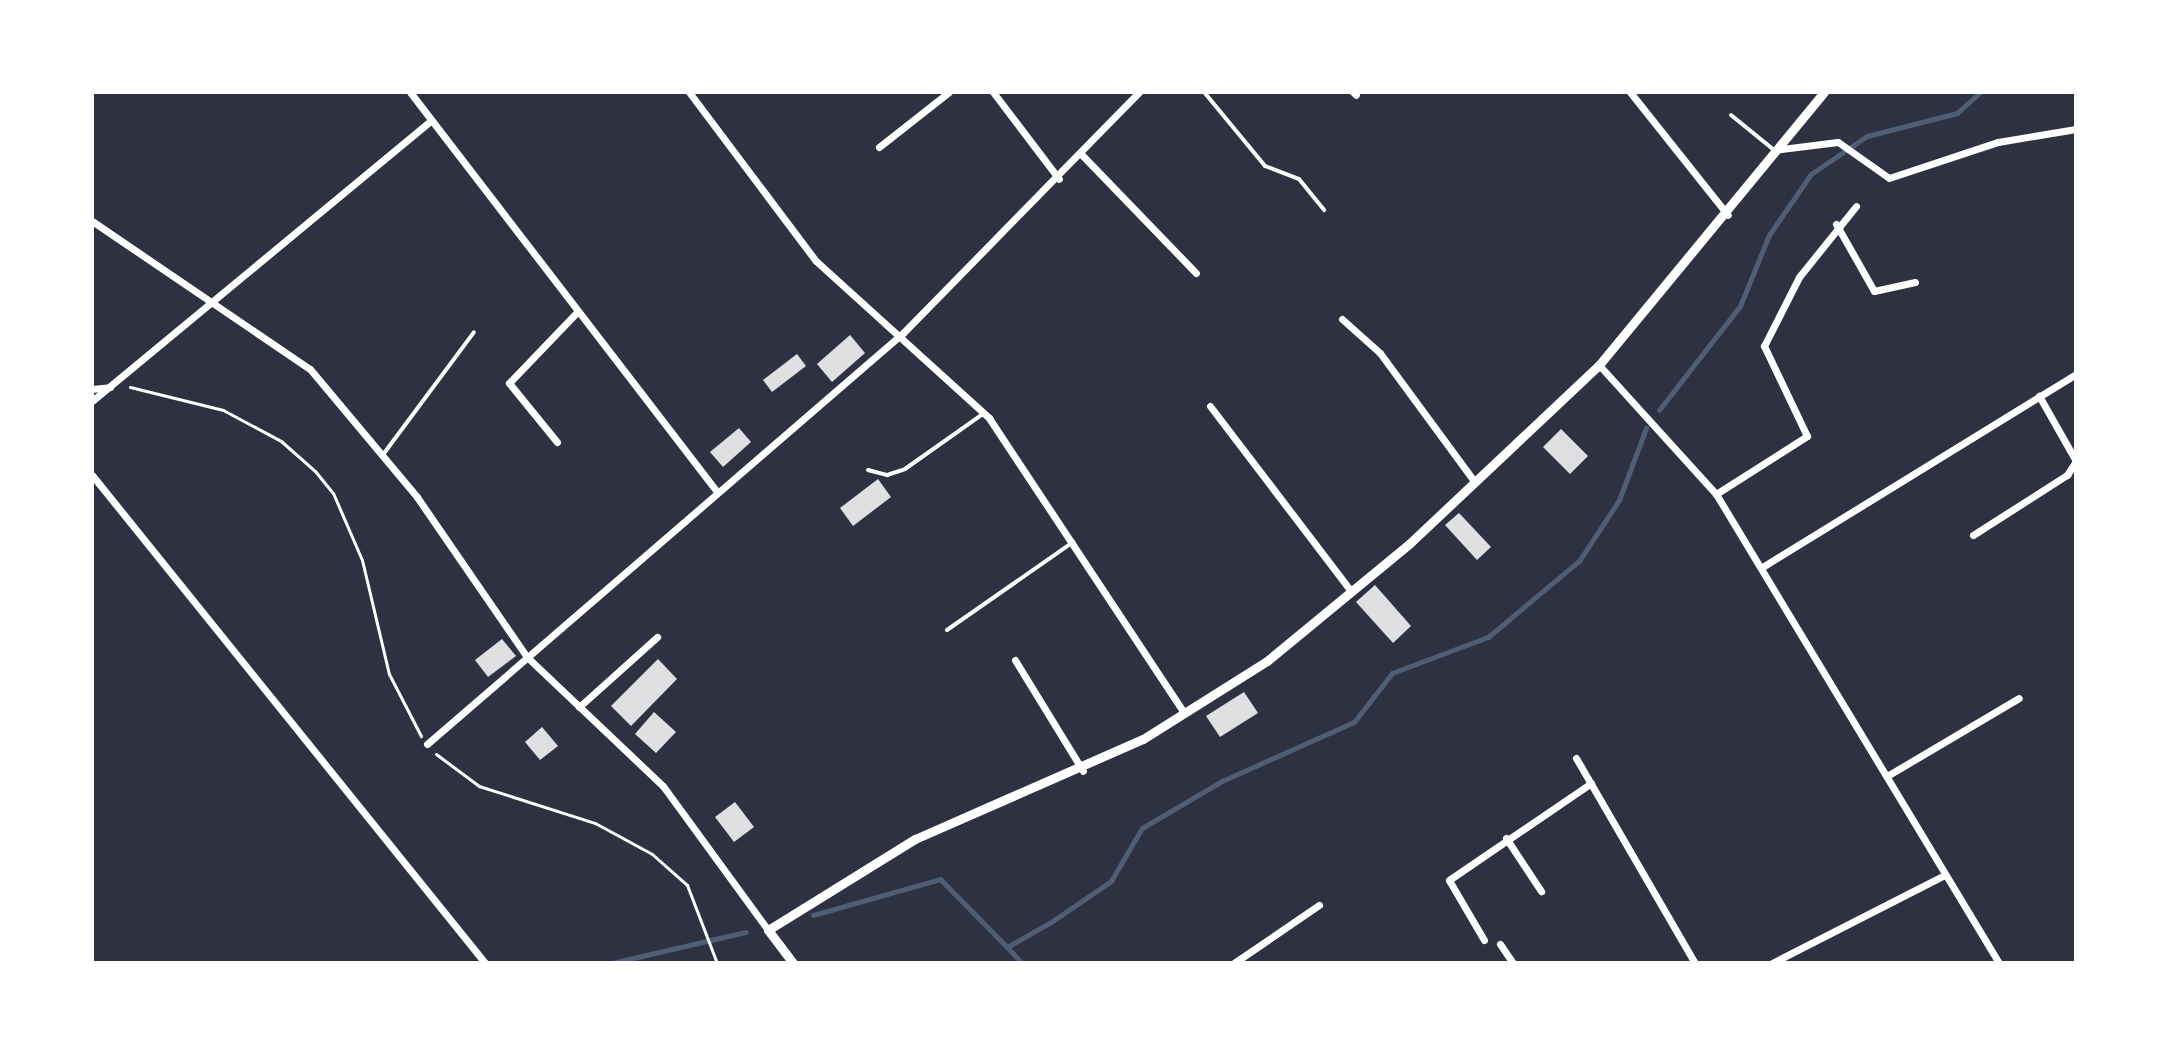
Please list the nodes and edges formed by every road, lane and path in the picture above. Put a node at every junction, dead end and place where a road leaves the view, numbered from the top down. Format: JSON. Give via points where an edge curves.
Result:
{"nodes":[{"id":1,"x":410,"y":92,"type":"edge"},
{"id":2,"x":689,"y":92,"type":"edge"},
{"id":3,"x":949,"y":92,"type":"edge"},
{"id":4,"x":993,"y":92,"type":"edge"},
{"id":5,"x":1139,"y":92,"type":"edge"},
{"id":6,"x":1204,"y":92,"type":"edge"},
{"id":7,"x":1630,"y":92,"type":"edge"},
{"id":8,"x":1824,"y":92,"type":"edge"},
{"id":9,"x":1731,"y":115,"type":"dead end"},
{"id":10,"x":429,"y":122,"type":"junction"},
{"id":11,"x":2076,"y":129,"type":"edge"},
{"id":12,"x":879,"y":147,"type":"dead end"},
{"id":13,"x":1774,"y":150,"type":"junction"},
{"id":14,"x":1082,"y":155,"type":"junction"},
{"id":15,"x":1059,"y":179,"type":"junction"},
{"id":16,"x":1856,"y":206,"type":"dead end"},
{"id":17,"x":1324,"y":210,"type":"dead end"},
{"id":18,"x":1728,"y":215,"type":"junction"},
{"id":19,"x":92,"y":221,"type":"edge"},
{"id":20,"x":1836,"y":224,"type":"junction"},
{"id":21,"x":1196,"y":273,"type":"dead end"},
{"id":22,"x":1915,"y":282,"type":"dead end"},
{"id":23,"x":213,"y":304,"type":"junction"},
{"id":24,"x":577,"y":312,"type":"junction"},
{"id":25,"x":1342,"y":319,"type":"dead end"},
{"id":26,"x":474,"y":332,"type":"dead end"},
{"id":27,"x":903,"y":333,"type":"junction"},
{"id":28,"x":1599,"y":365,"type":"junction"},
{"id":29,"x":2076,"y":374,"type":"edge"},
{"id":30,"x":110,"y":387,"type":"junction"},
{"id":31,"x":92,"y":389,"type":"edge"},
{"id":32,"x":2039,"y":396,"type":"junction"},
{"id":33,"x":92,"y":401,"type":"edge"},
{"id":34,"x":1210,"y":406,"type":"dead end"},
{"id":35,"x":984,"y":413,"type":"junction"},
{"id":36,"x":557,"y":442,"type":"dead end"},
{"id":37,"x":382,"y":456,"type":"junction"},
{"id":38,"x":868,"y":470,"type":"dead end"},
{"id":39,"x":92,"y":475,"type":"edge"},
{"id":40,"x":1474,"y":481,"type":"junction"},
{"id":41,"x":715,"y":489,"type":"junction"},
{"id":42,"x":1716,"y":494,"type":"junction"},
{"id":43,"x":1973,"y":535,"type":"dead end"},
{"id":44,"x":1073,"y":542,"type":"junction"},
{"id":45,"x":1764,"y":566,"type":"junction"},
{"id":46,"x":1351,"y":591,"type":"junction"},
{"id":47,"x":947,"y":630,"type":"dead end"},
{"id":48,"x":657,"y":637,"type":"dead end"},
{"id":49,"x":527,"y":657,"type":"junction"},
{"id":50,"x":1015,"y":660,"type":"dead end"},
{"id":51,"x":2019,"y":698,"type":"dead end"},
{"id":52,"x":579,"y":707,"type":"junction"},
{"id":53,"x":1184,"y":713,"type":"junction"},
{"id":54,"x":427,"y":744,"type":"junction"},
{"id":55,"x":1576,"y":758,"type":"dead end"},
{"id":56,"x":1083,"y":771,"type":"junction"},
{"id":57,"x":1887,"y":776,"type":"junction"},
{"id":58,"x":1591,"y":783,"type":"junction"},
{"id":59,"x":1506,"y":838,"type":"junction"},
{"id":60,"x":1945,"y":875,"type":"junction"},
{"id":61,"x":1541,"y":891,"type":"dead end"},
{"id":62,"x":1319,"y":905,"type":"dead end"},
{"id":63,"x":768,"y":930,"type":"junction"},
{"id":64,"x":1484,"y":940,"type":"dead end"},
{"id":65,"x":1500,"y":944,"type":"dead end"},
{"id":66,"x":485,"y":963,"type":"edge"},
{"id":67,"x":717,"y":963,"type":"edge"},
{"id":68,"x":793,"y":963,"type":"edge"},
{"id":69,"x":1234,"y":963,"type":"edge"},
{"id":70,"x":1513,"y":963,"type":"edge"},
{"id":71,"x":1695,"y":963,"type":"edge"},
{"id":72,"x":1772,"y":963,"type":"edge"},
{"id":73,"x":1999,"y":963,"type":"edge"}],
"edges":[{"from":1,"to":10,"type":"street"},
{"from":2,"to":27,"type":"street","via":[[816,261]]},
{"from":3,"to":12,"type":"street"},
{"from":4,"to":15,"type":"street"},
{"from":5,"to":14,"type":"street"},
{"from":6,"to":17,"type":"lane","via":[[1265,166],[1299,179]]},
{"from":7,"to":18,"type":"street"},
{"from":8,"to":13,"type":"street"},
{"from":9,"to":13,"type":"lane"},
{"from":10,"to":23,"type":"street"},
{"from":10,"to":24,"type":"street"},
{"from":11,"to":13,"type":"street","via":[[1998,142],[1889,178],[1845,144]]},
{"from":13,"to":18,"type":"street"},
{"from":14,"to":15,"type":"street"},
{"from":14,"to":21,"type":"street"},
{"from":15,"to":27,"type":"street"},
{"from":16,"to":20,"type":"street"},
{"from":18,"to":28,"type":"street"},
{"from":19,"to":23,"type":"street"},
{"from":20,"to":22,"type":"street","via":[[1874,291]]},
{"from":20,"to":42,"type":"street","via":[[1764,346],[1807,436]]},
{"from":23,"to":30,"type":"street"},
{"from":23,"to":37,"type":"street","via":[[310,369]]},
{"from":24,"to":36,"type":"street","via":[[509,383]]},
{"from":24,"to":41,"type":"street"},
{"from":25,"to":40,"type":"street","via":[[1380,353]]},
{"from":26,"to":37,"type":"lane"},
{"from":27,"to":35,"type":"street"},
{"from":27,"to":41,"type":"street"},
{"from":28,"to":40,"type":"street"},
{"from":28,"to":42,"type":"street"},
{"from":29,"to":32,"type":"street"},
{"from":30,"to":31,"type":"street"},
{"from":30,"to":33,"type":"street"},
{"from":30,"to":54,"type":"path","via":[[197,399],[281,441],[315,471],[333,493],[362,560],[389,674]]},
{"from":32,"to":43,"type":"street","via":[[2076,461],[2067,475]]},
{"from":32,"to":45,"type":"street"},
{"from":34,"to":46,"type":"street"},
{"from":35,"to":38,"type":"lane","via":[[905,469],[887,475]]},
{"from":35,"to":44,"type":"street"},
{"from":37,"to":49,"type":"street"},
{"from":39,"to":66,"type":"street"},
{"from":40,"to":46,"type":"street"},
{"from":41,"to":49,"type":"street"},
{"from":42,"to":45,"type":"street"},
{"from":44,"to":47,"type":"lane"},
{"from":44,"to":53,"type":"street"},
{"from":45,"to":57,"type":"street"},
{"from":46,"to":53,"type":"street","via":[[1267,661]]},
{"from":48,"to":52,"type":"street"},
{"from":49,"to":52,"type":"street"},
{"from":49,"to":54,"type":"street"},
{"from":50,"to":56,"type":"street"},
{"from":51,"to":57,"type":"street"},
{"from":52,"to":63,"type":"street","via":[[663,786]]},
{"from":53,"to":56,"type":"street"},
{"from":54,"to":67,"type":"path","via":[[479,786],[595,823],[652,854],[687,885],[709,928]]},
{"from":55,"to":58,"type":"street"},
{"from":56,"to":63,"type":"street","via":[[915,839]]},
{"from":57,"to":60,"type":"street"},
{"from":58,"to":59,"type":"street"},
{"from":58,"to":71,"type":"street"},
{"from":59,"to":61,"type":"street"},
{"from":59,"to":64,"type":"street","via":[[1449,880]]},
{"from":60,"to":72,"type":"street"},
{"from":60,"to":73,"type":"street"},
{"from":62,"to":69,"type":"street"},
{"from":63,"to":68,"type":"street"},
{"from":65,"to":70,"type":"street"}]}
